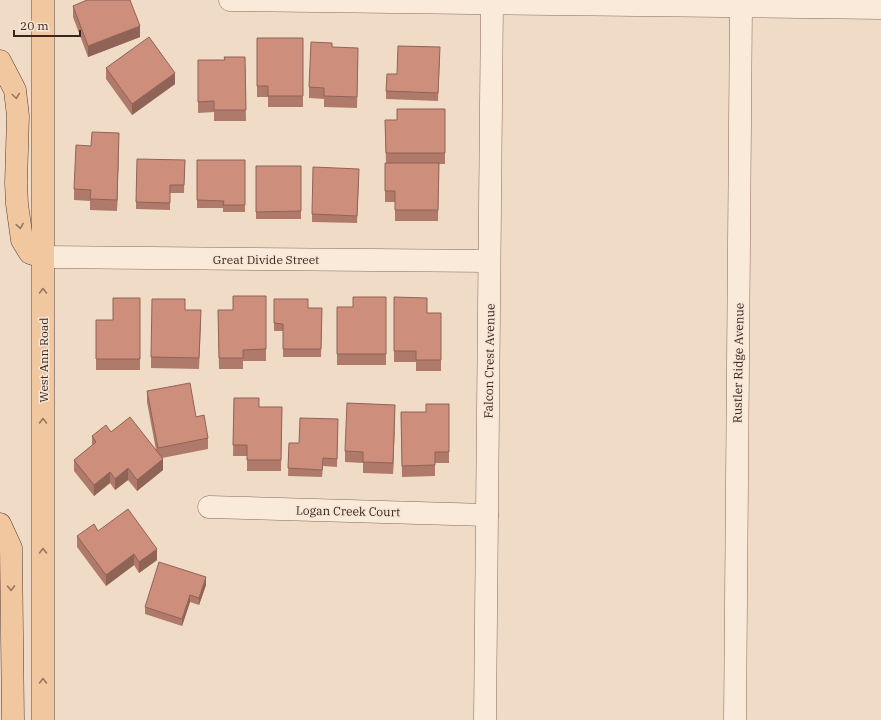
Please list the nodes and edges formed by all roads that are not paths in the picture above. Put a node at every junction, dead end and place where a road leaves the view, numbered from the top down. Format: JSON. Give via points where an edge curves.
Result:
{"nodes":[{"id":1,"x":43,"y":0,"type":"edge"},
{"id":2,"x":230,"y":0,"type":"edge"},
{"id":3,"x":492,"y":3,"type":"junction"},
{"id":4,"x":741,"y":6,"type":"junction"},
{"id":5,"x":881,"y":8,"type":"edge"},
{"id":6,"x":0,"y":61,"type":"edge"},
{"id":7,"x":43,"y":257,"type":"junction"},
{"id":8,"x":489,"y":261,"type":"junction"},
{"id":9,"x":209,"y":507,"type":"dead end"},
{"id":10,"x":487,"y":515,"type":"junction"},
{"id":11,"x":0,"y":524,"type":"edge"},
{"id":12,"x":13,"y":720,"type":"edge"},
{"id":13,"x":43,"y":720,"type":"edge"},
{"id":14,"x":485,"y":720,"type":"edge"},
{"id":15,"x":735,"y":720,"type":"edge"}],
"edges":[{"from":1,"to":7,"type":"main road","name":"West Ann Road"},
{"from":2,"to":3,"type":"street"},
{"from":3,"to":4,"type":"street"},
{"from":3,"to":8,"type":"street","name":"Falcon Crest Avenue"},
{"from":4,"to":5,"type":"street"},
{"from":4,"to":15,"type":"street","name":"Rustler Ridge Avenue"},
{"from":6,"to":7,"type":"main road","one_way":true,"via":[[15,90],[18,116],[16,183],[22,240],[30,253]]},
{"from":7,"to":8,"type":"street","name":"Great Divide Street"},
{"from":13,"to":7,"type":"main road","name":"West Ann Road","one_way":true},
{"from":8,"to":10,"type":"street","name":"Falcon Crest Avenue"},
{"from":9,"to":10,"type":"street","name":"Logan Creek Court"},
{"from":10,"to":14,"type":"street","name":"Falcon Crest Avenue"},
{"from":11,"to":12,"type":"main road","one_way":true,"via":[[10,548]]}]}
